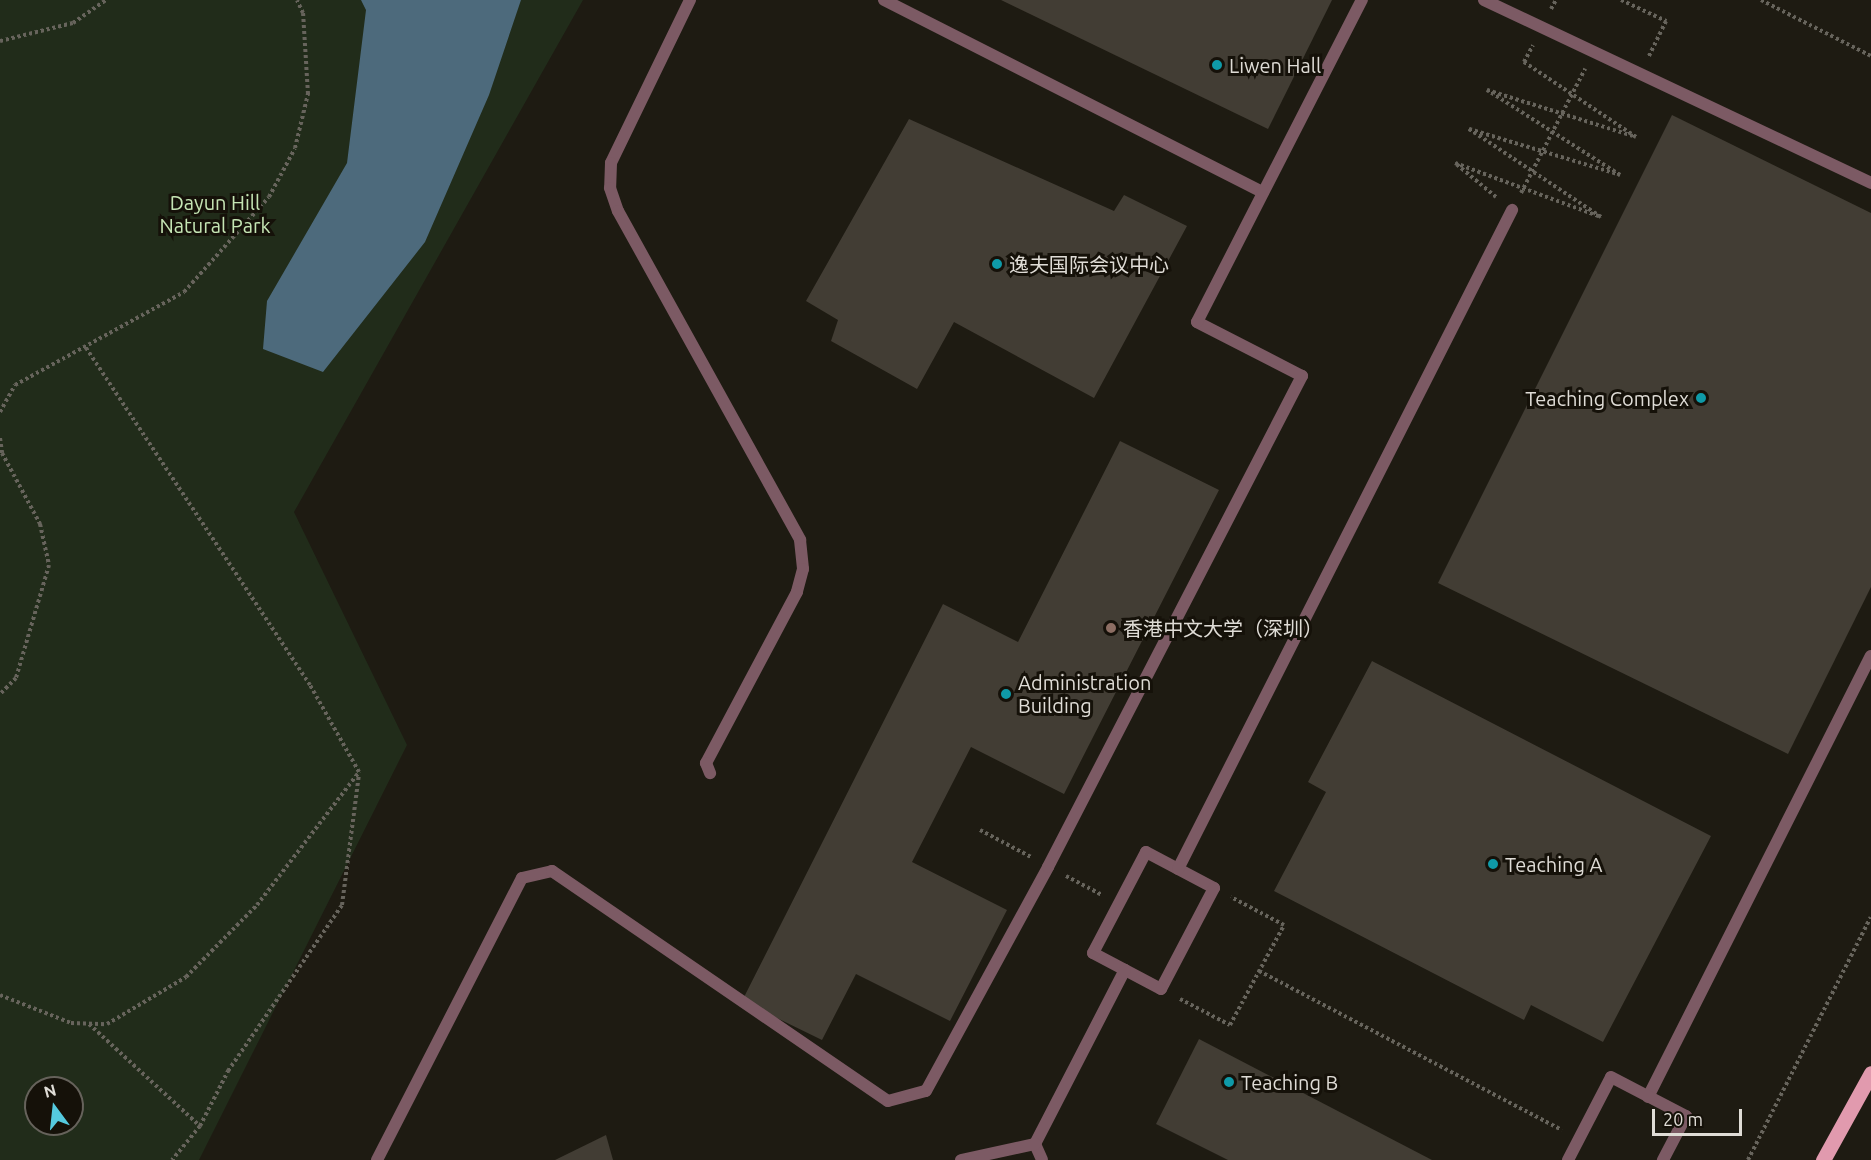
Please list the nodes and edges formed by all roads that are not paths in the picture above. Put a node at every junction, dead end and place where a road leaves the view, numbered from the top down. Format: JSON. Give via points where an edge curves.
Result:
{"nodes":[{"id":1,"x":690,"y":0,"type":"edge"},
{"id":2,"x":884,"y":0,"type":"edge"},
{"id":3,"x":1362,"y":0,"type":"edge"},
{"id":4,"x":1484,"y":0,"type":"edge"},
{"id":5,"x":1871,"y":183,"type":"edge"},
{"id":6,"x":1263,"y":192,"type":"junction"},
{"id":7,"x":1512,"y":210,"type":"road end"},
{"id":8,"x":1871,"y":656,"type":"edge"},
{"id":9,"x":710,"y":773,"type":"dead end"},
{"id":10,"x":1178,"y":869,"type":"junction"},
{"id":11,"x":1125,"y":970,"type":"junction"},
{"id":12,"x":1871,"y":1073,"type":"edge"},
{"id":13,"x":1648,"y":1097,"type":"junction"},
{"id":14,"x":1035,"y":1144,"type":"junction"},
{"id":15,"x":378,"y":1160,"type":"edge"},
{"id":16,"x":961,"y":1160,"type":"edge"},
{"id":17,"x":1042,"y":1160,"type":"edge"},
{"id":18,"x":1568,"y":1160,"type":"edge"},
{"id":19,"x":1663,"y":1160,"type":"edge"},
{"id":20,"x":1823,"y":1160,"type":"edge"}],
"edges":[{"from":1,"to":9,"type":"street","via":[[611,163],[610,188],[618,211],[800,540],[803,569],[797,592],[706,764]]},
{"from":2,"to":6,"type":"street"},
{"from":3,"to":6,"type":"street"},
{"from":4,"to":5,"type":"street"},
{"from":6,"to":15,"type":"street","via":[[1197,322],[1302,376],[1048,867],[926,1091],[888,1101],[552,871],[522,878]]},
{"from":7,"to":10,"type":"street"},
{"from":8,"to":13,"type":"street"},
{"from":10,"to":11,"type":"street","via":[[1146,852],[1119,903],[1093,953]]},
{"from":10,"to":11,"type":"street","via":[[1214,888],[1161,989]]},
{"from":11,"to":14,"type":"street"},
{"from":12,"to":20,"type":"main road"},
{"from":13,"to":18,"type":"street","via":[[1611,1077]]},
{"from":13,"to":19,"type":"street","via":[[1686,1116]]},
{"from":14,"to":16,"type":"street"},
{"from":14,"to":17,"type":"street"}]}
